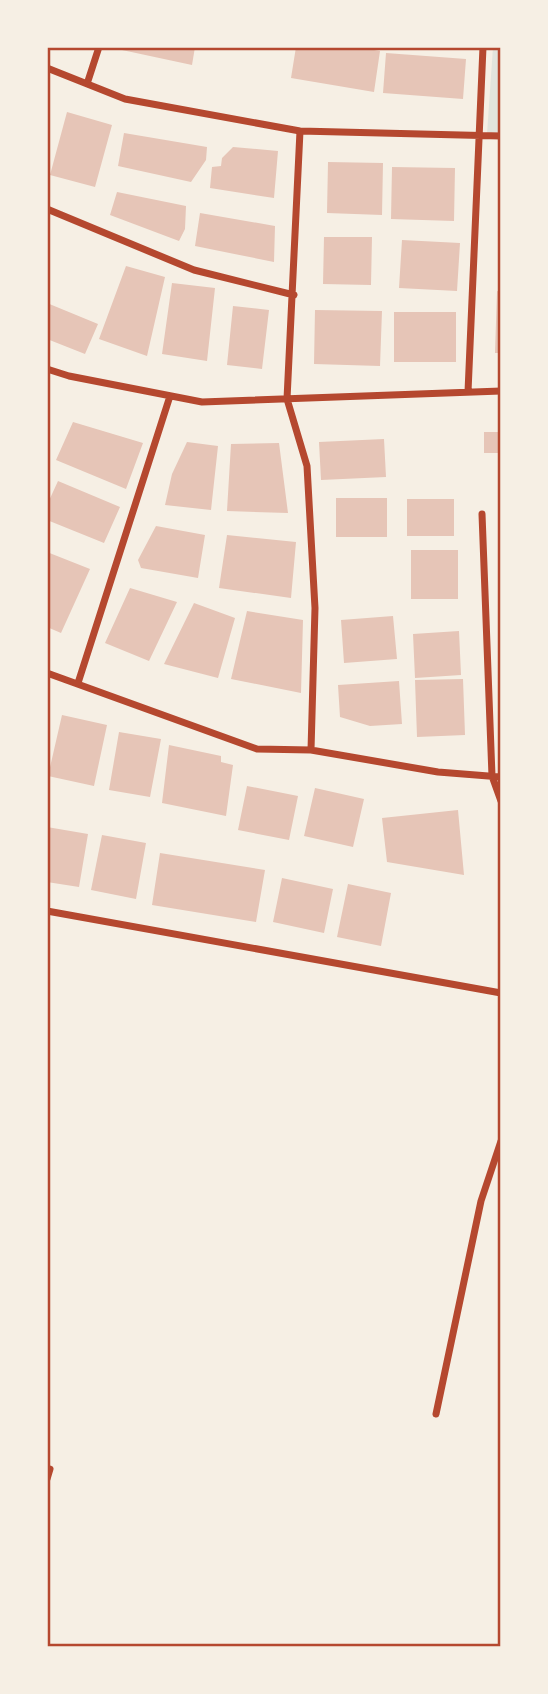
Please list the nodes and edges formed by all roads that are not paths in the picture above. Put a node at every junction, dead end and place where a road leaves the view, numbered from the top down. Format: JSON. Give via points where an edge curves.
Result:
{"nodes":[{"id":1,"x":99,"y":47,"type":"edge"},
{"id":2,"x":483,"y":47,"type":"edge"},
{"id":3,"x":47,"y":68,"type":"edge"},
{"id":4,"x":87,"y":84,"type":"junction"},
{"id":5,"x":300,"y":131,"type":"junction"},
{"id":6,"x":479,"y":135,"type":"junction"},
{"id":7,"x":501,"y":136,"type":"edge"},
{"id":8,"x":47,"y":209,"type":"edge"},
{"id":9,"x":294,"y":295,"type":"junction"},
{"id":10,"x":47,"y":369,"type":"edge"},
{"id":11,"x":501,"y":391,"type":"edge"},
{"id":12,"x":468,"y":392,"type":"junction"},
{"id":13,"x":170,"y":396,"type":"junction"},
{"id":14,"x":287,"y":398,"type":"junction"},
{"id":15,"x":482,"y":514,"type":"dead end"},
{"id":16,"x":47,"y":673,"type":"edge"},
{"id":17,"x":78,"y":683,"type":"junction"},
{"id":18,"x":311,"y":750,"type":"junction"},
{"id":19,"x":497,"y":776,"type":"edge"},
{"id":20,"x":501,"y":801,"type":"edge"},
{"id":21,"x":47,"y":911,"type":"edge"},
{"id":22,"x":501,"y":993,"type":"edge"},
{"id":23,"x":501,"y":1141,"type":"edge"},
{"id":24,"x":436,"y":1414,"type":"dead end"},
{"id":25,"x":50,"y":1469,"type":"dead end"},
{"id":26,"x":47,"y":1479,"type":"edge"}],
"edges":[{"from":1,"to":4,"type":"street"},
{"from":2,"to":6,"type":"street"},
{"from":3,"to":4,"type":"street"},
{"from":4,"to":5,"type":"street","via":[[125,99]]},
{"from":5,"to":6,"type":"street"},
{"from":5,"to":9,"type":"street"},
{"from":6,"to":7,"type":"street"},
{"from":6,"to":12,"type":"street"},
{"from":8,"to":9,"type":"street","via":[[194,270]]},
{"from":9,"to":14,"type":"street"},
{"from":10,"to":13,"type":"street"},
{"from":11,"to":12,"type":"street"},
{"from":12,"to":14,"type":"street"},
{"from":13,"to":14,"type":"street","via":[[202,402]]},
{"from":13,"to":17,"type":"street"},
{"from":14,"to":18,"type":"street","via":[[307,466],[315,608]]},
{"from":15,"to":19,"type":"street"},
{"from":16,"to":17,"type":"street"},
{"from":17,"to":18,"type":"street","via":[[257,749]]},
{"from":18,"to":19,"type":"street","via":[[438,772]]},
{"from":19,"to":20,"type":"street"},
{"from":21,"to":22,"type":"street"},
{"from":23,"to":24,"type":"street","via":[[481,1201]]},
{"from":25,"to":26,"type":"street"}]}
